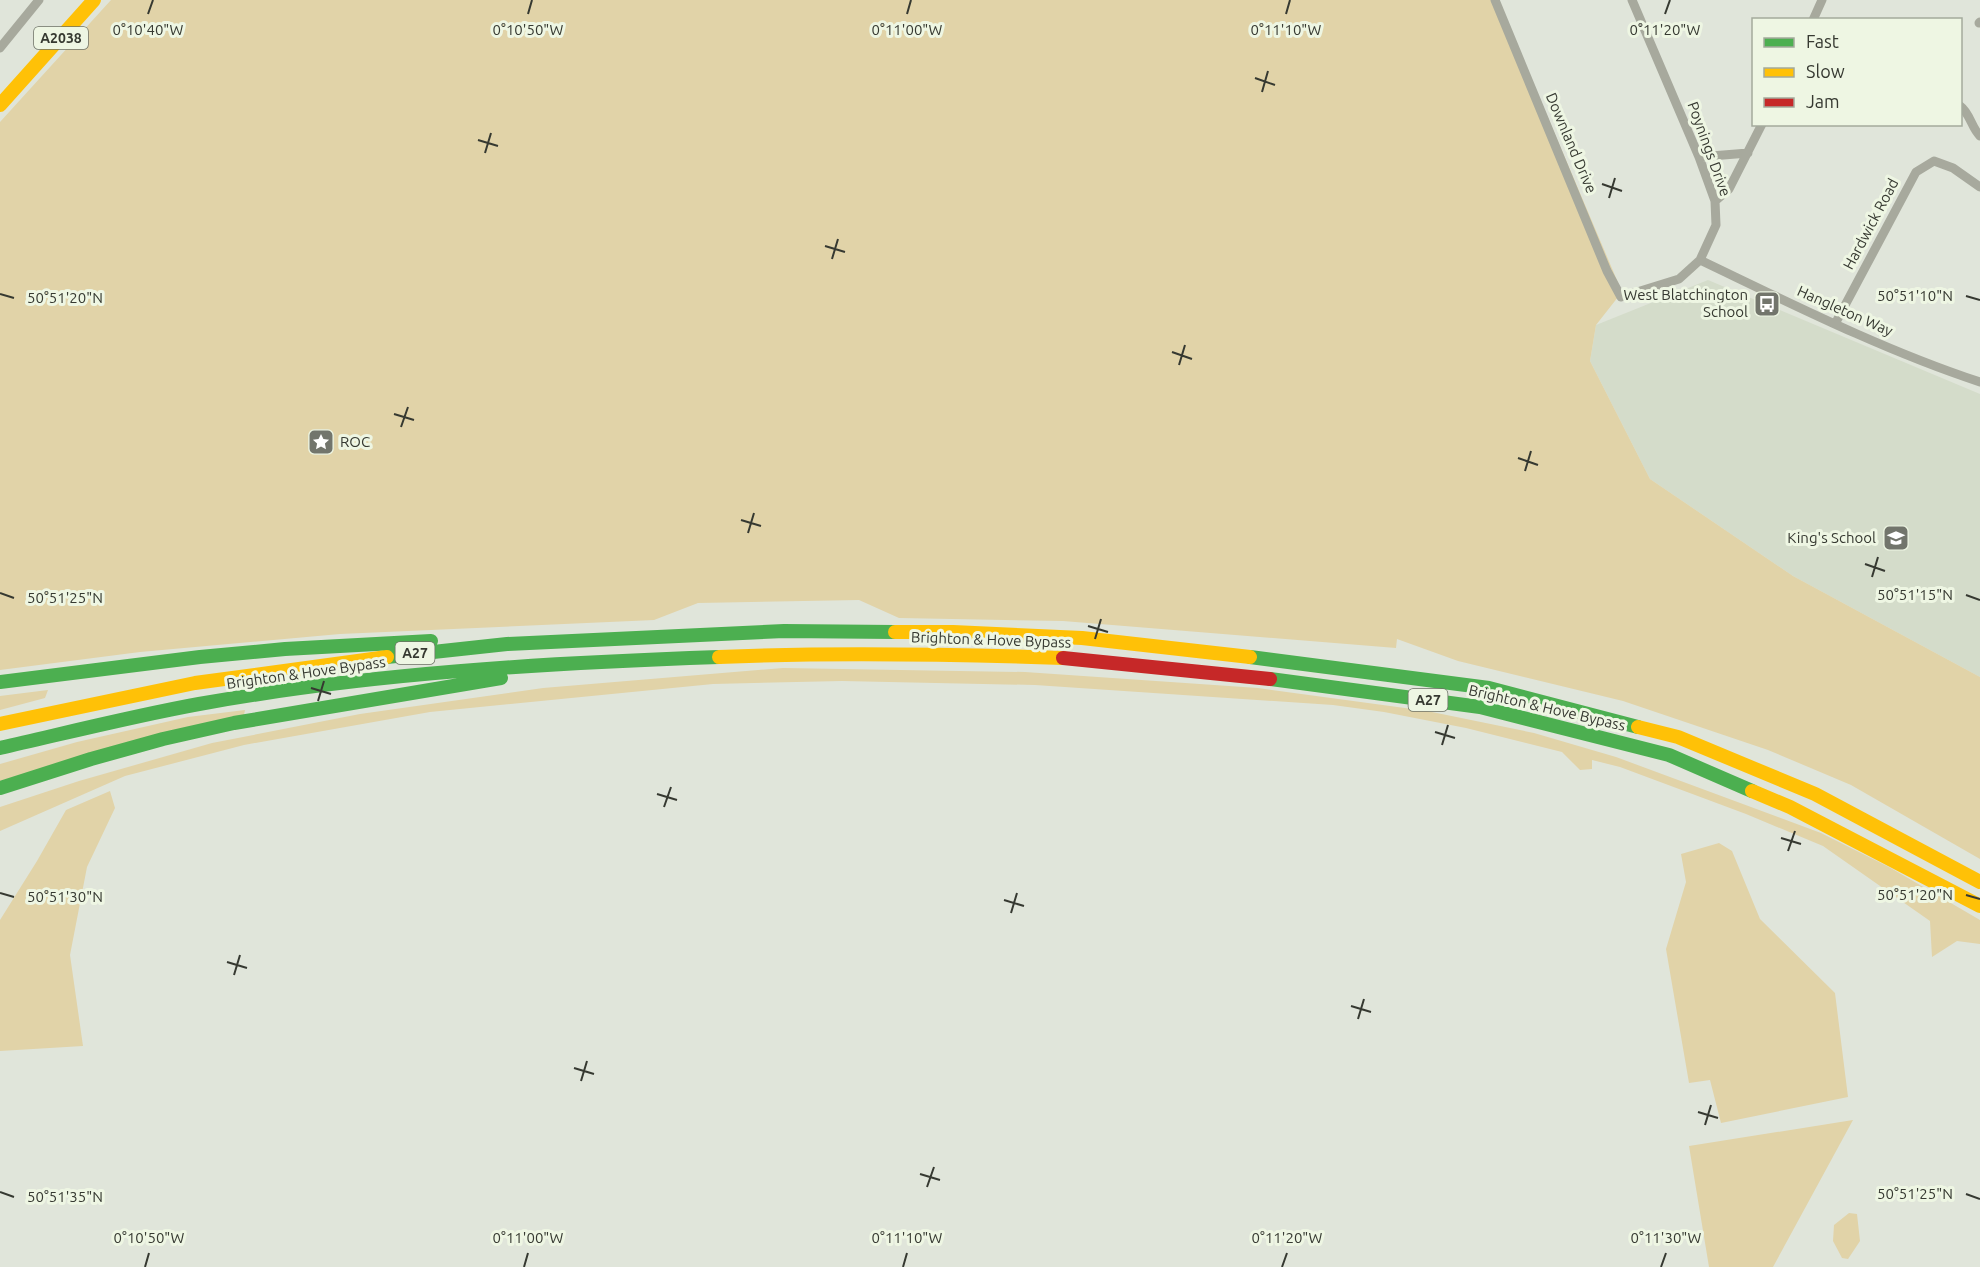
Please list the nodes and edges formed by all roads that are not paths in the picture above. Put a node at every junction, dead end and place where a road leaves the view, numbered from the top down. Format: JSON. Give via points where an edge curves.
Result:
{"nodes":[{"id":1,"x":94,"y":0,"type":"edge"},
{"id":2,"x":1495,"y":0,"type":"edge"},
{"id":3,"x":1632,"y":0,"type":"edge"},
{"id":4,"x":1822,"y":0,"type":"edge"},
{"id":5,"x":35,"y":1,"type":"edge"},
{"id":6,"x":1814,"y":18,"type":"edge"},
{"id":7,"x":0,"y":48,"type":"edge"},
{"id":8,"x":0,"y":105,"type":"edge"},
{"id":9,"x":1962,"y":107,"type":"edge"},
{"id":10,"x":1761,"y":126,"type":"edge"},
{"id":11,"x":1980,"y":136,"type":"edge"},
{"id":12,"x":1748,"y":153,"type":"junction"},
{"id":13,"x":1699,"y":157,"type":"junction"},
{"id":14,"x":1980,"y":173,"type":"edge"},
{"id":15,"x":1976,"y":184,"type":"edge"},
{"id":16,"x":1715,"y":201,"type":"junction"},
{"id":17,"x":1700,"y":260,"type":"junction"},
{"id":18,"x":1621,"y":297,"type":"joint"},
{"id":19,"x":1835,"y":324,"type":"junction"},
{"id":20,"x":1980,"y":382,"type":"edge"},
{"id":21,"x":507,"y":644,"type":"junction"},
{"id":22,"x":600,"y":661,"type":"junction"},
{"id":23,"x":0,"y":682,"type":"edge"},
{"id":24,"x":0,"y":724,"type":"edge"},
{"id":25,"x":0,"y":748,"type":"edge"},
{"id":26,"x":0,"y":788,"type":"edge"},
{"id":27,"x":1980,"y":882,"type":"edge"},
{"id":28,"x":1980,"y":906,"type":"edge"}],
"edges":[{"from":1,"to":8,"type":"main road","number":"A2038"},
{"from":2,"to":18,"type":"street","name":"Downland Drive"},
{"from":3,"to":13,"type":"street","name":"Poynings Drive"},
{"from":4,"to":6,"type":"street"},
{"from":5,"to":7,"type":"street"},
{"from":9,"to":11,"type":"street"},
{"from":10,"to":12,"type":"street"},
{"from":12,"to":13,"type":"street"},
{"from":12,"to":16,"type":"street","via":[[1729,189]]},
{"from":13,"to":16,"type":"street","name":"Poynings Drive"},
{"from":14,"to":15,"type":"street"},
{"from":15,"to":19,"type":"street","name":"Hardwick Road","via":[[1934,161],[1916,172]]},
{"from":16,"to":17,"type":"street","name":"Poynings Drive","via":[[1716,225]]},
{"from":17,"to":18,"type":"street","name":"Poynings Drive","via":[[1679,279]]},
{"from":17,"to":19,"type":"street","name":"Hangleton Way"},
{"from":19,"to":20,"type":"street","name":"Hangleton Way"},
{"from":21,"to":23,"type":"main road","number":"A27","via":[[412,641],[285,649]]},
{"from":21,"to":24,"type":"main road","name":"Brighton & Hove Bypass","number":"A27","via":[[195,683]]},
{"from":21,"to":27,"type":"main road","name":"Brighton & Hove Bypass","number":"A27","via":[[784,631],[953,632],[1082,638],[1489,688],[1678,737],[1815,794]]},
{"from":22,"to":25,"type":"main road","name":"Brighton & Hove Bypass","number":"A27","via":[[416,675],[199,704]]},
{"from":22,"to":26,"type":"main road","number":"A27","via":[[234,723],[163,739]]},
{"from":22,"to":28,"type":"main road","name":"Brighton & Hove Bypass","number":"A27","via":[[836,653],[1080,659],[1301,682],[1480,707],[1669,754],[1790,807]]}]}
